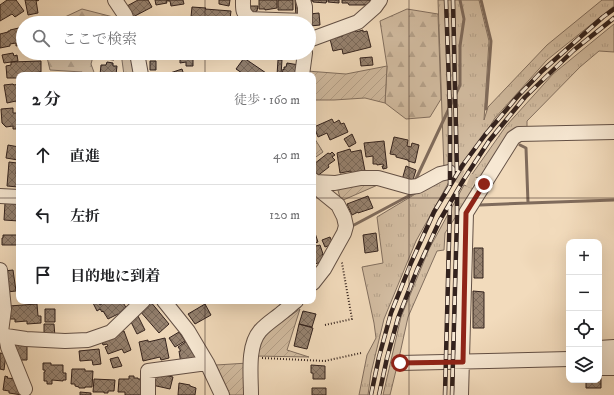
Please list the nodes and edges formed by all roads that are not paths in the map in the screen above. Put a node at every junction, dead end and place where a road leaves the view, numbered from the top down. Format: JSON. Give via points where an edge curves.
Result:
{"nodes":[{"id":1,"x":115,"y":0,"type":"edge"},
{"id":2,"x":243,"y":0,"type":"edge"},
{"id":3,"x":303,"y":0,"type":"edge"},
{"id":4,"x":380,"y":0,"type":"edge"},
{"id":5,"x":125,"y":16,"type":"edge"},
{"id":6,"x":247,"y":16,"type":"edge"},
{"id":7,"x":305,"y":16,"type":"edge"},
{"id":8,"x":316,"y":37,"type":"edge"},
{"id":9,"x":139,"y":60,"type":"edge"},
{"id":10,"x":304,"y":60,"type":"edge"},
{"id":11,"x":141,"y":72,"type":"edge"},
{"id":12,"x":302,"y":72,"type":"edge"},
{"id":13,"x":614,"y":132,"type":"edge"},
{"id":14,"x":449,"y":172,"type":"tunnel mouth"},
{"id":15,"x":316,"y":181,"type":"edge"},
{"id":16,"x":316,"y":184,"type":"edge"},
{"id":17,"x":0,"y":196,"type":"edge"},
{"id":18,"x":16,"y":197,"type":"edge"},
{"id":19,"x":0,"y":270,"type":"edge"},
{"id":20,"x":316,"y":279,"type":"edge"},
{"id":21,"x":140,"y":304,"type":"edge"},
{"id":22,"x":166,"y":304,"type":"edge"},
{"id":23,"x":293,"y":304,"type":"edge"},
{"id":24,"x":2,"y":334,"type":"edge"},
{"id":25,"x":614,"y":347,"type":"edge"},
{"id":26,"x":602,"y":348,"type":"edge"},
{"id":27,"x":602,"y":358,"type":"edge"},
{"id":28,"x":614,"y":358,"type":"edge"},
{"id":29,"x":566,"y":359,"type":"edge"},
{"id":30,"x":463,"y":362,"type":"junction"},
{"id":31,"x":207,"y":363,"type":"junction"},
{"id":32,"x":400,"y":363,"type":"dead end"},
{"id":33,"x":602,"y":368,"type":"edge"},
{"id":34,"x":614,"y":368,"type":"edge"},
{"id":35,"x":25,"y":389,"type":"dead end"},
{"id":36,"x":148,"y":395,"type":"edge"},
{"id":37,"x":222,"y":395,"type":"edge"},
{"id":38,"x":251,"y":395,"type":"edge"},
{"id":39,"x":462,"y":395,"type":"edge"}],
"edges":[{"from":1,"to":5,"type":"street"},
{"from":2,"to":6,"type":"street","via":[[243,10]]},
{"from":3,"to":7,"type":"street"},
{"from":4,"to":8,"type":"street","via":[[358,22]]},
{"from":9,"to":11,"type":"street"},
{"from":10,"to":12,"type":"street"},
{"from":13,"to":30,"type":"street","via":[[518,134],[479,183],[466,213]]},
{"from":14,"to":15,"type":"street","via":[[410,187],[378,178],[335,183]]},
{"from":16,"to":20,"type":"street","via":[[338,205],[346,226]]},
{"from":17,"to":18,"type":"street"},
{"from":19,"to":24,"type":"street","via":[[4,309]]},
{"from":21,"to":24,"type":"street","via":[[111,332],[88,340],[26,339]]},
{"from":22,"to":31,"type":"street","via":[[188,331]]},
{"from":23,"to":38,"type":"street","via":[[270,321],[253,343]]},
{"from":24,"to":35,"type":"street"},
{"from":25,"to":26,"type":"street"},
{"from":27,"to":28,"type":"street"},
{"from":29,"to":30,"type":"street"},
{"from":30,"to":32,"type":"street"},
{"from":30,"to":39,"type":"street"},
{"from":31,"to":36,"type":"street","via":[[148,371]]},
{"from":31,"to":37,"type":"street"},
{"from":33,"to":34,"type":"street"}]}
